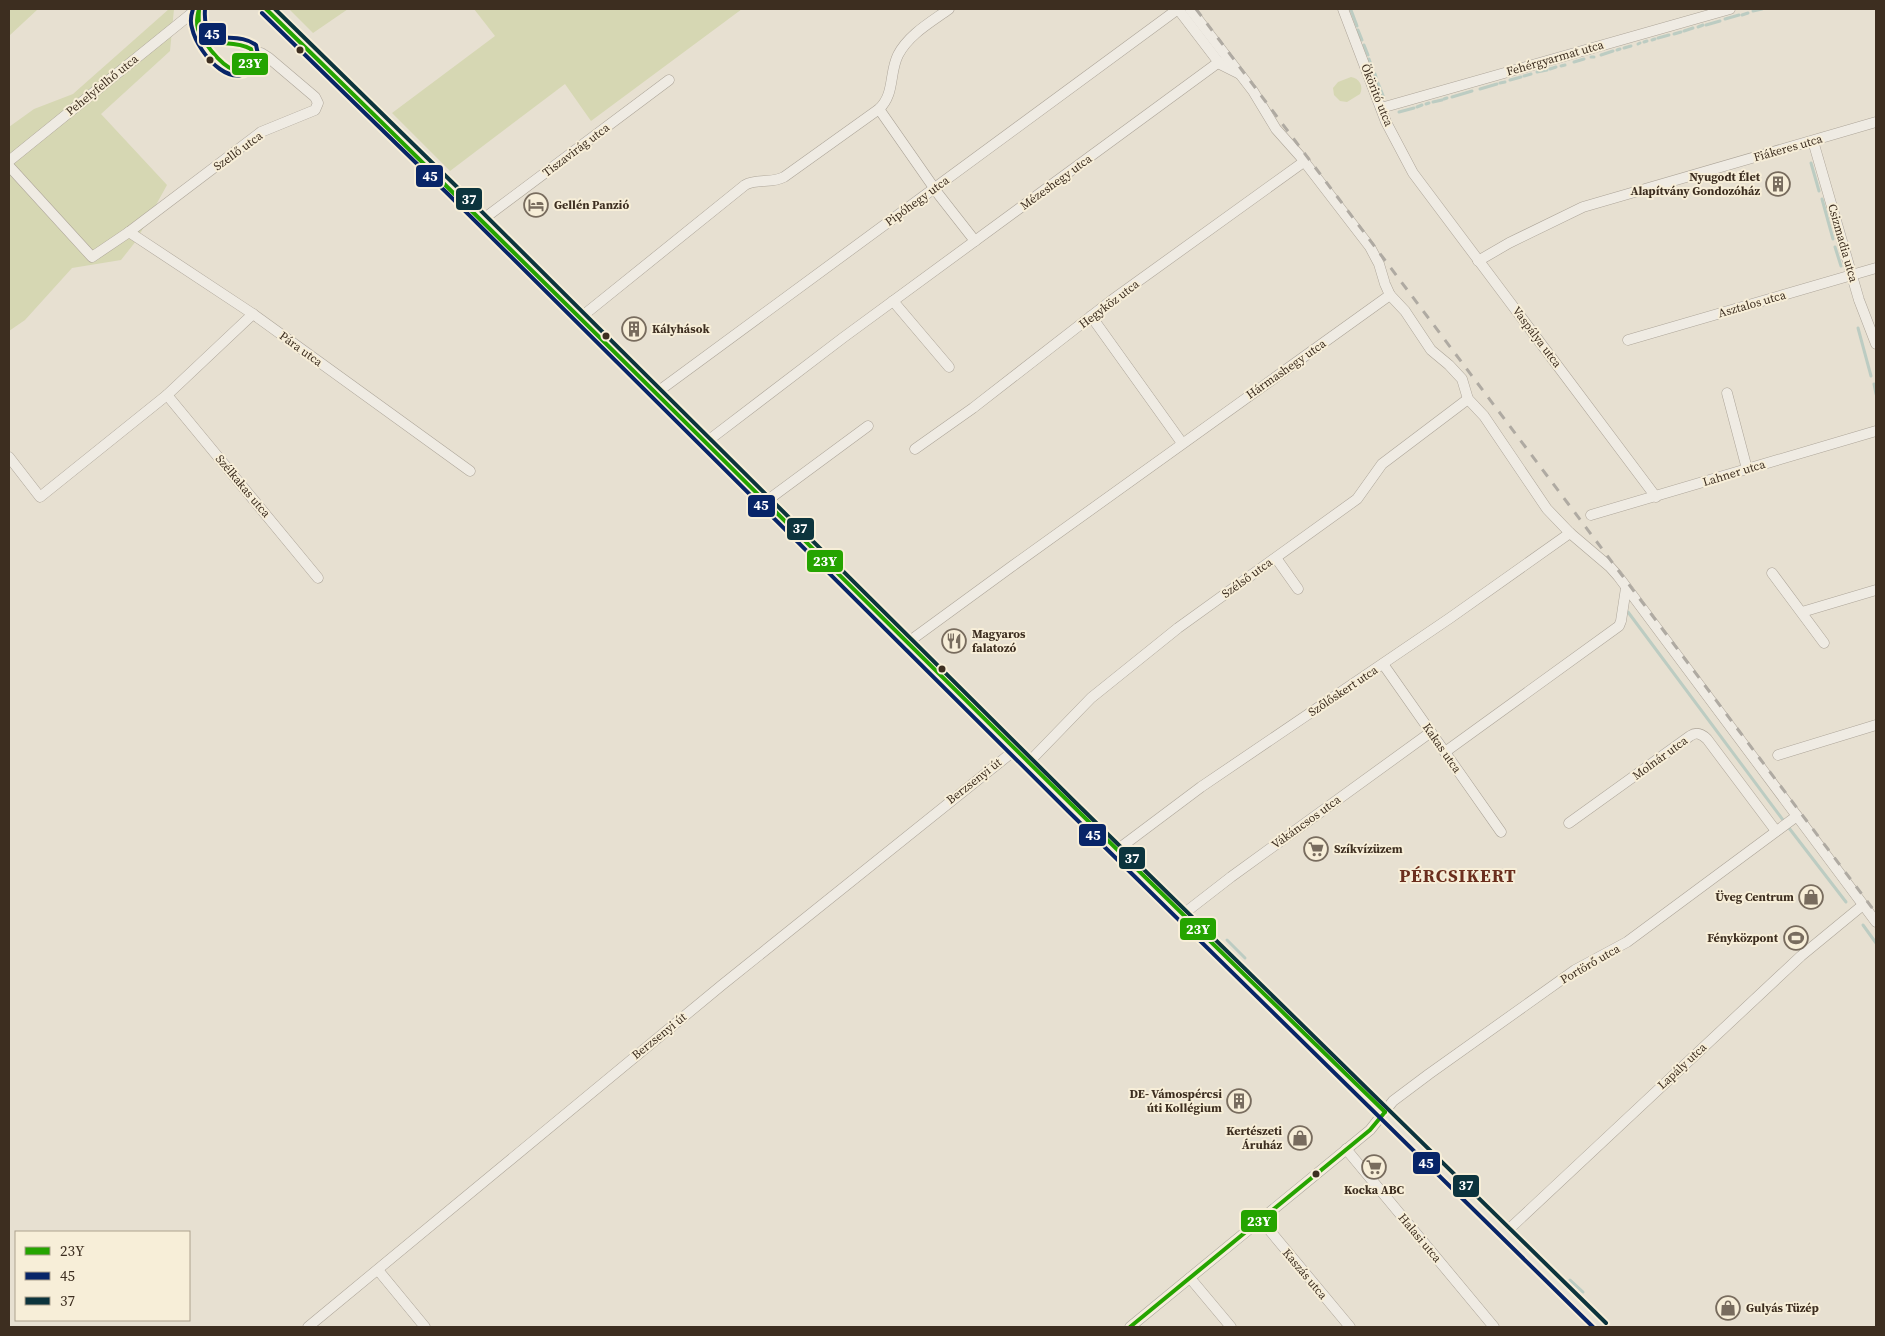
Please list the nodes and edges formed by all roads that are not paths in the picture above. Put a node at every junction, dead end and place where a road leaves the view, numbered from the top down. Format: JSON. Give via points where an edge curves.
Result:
{"nodes":[{"id":1,"x":197,"y":9,"type":"edge"},
{"id":2,"x":266,"y":9,"type":"edge"},
{"id":3,"x":949,"y":9,"type":"edge"},
{"id":4,"x":1178,"y":9,"type":"edge"},
{"id":5,"x":1190,"y":9,"type":"edge"},
{"id":6,"x":1344,"y":9,"type":"edge"},
{"id":7,"x":1730,"y":9,"type":"edge"},
{"id":8,"x":253,"y":54,"type":"dead end"},
{"id":9,"x":1219,"y":62,"type":"junction"},
{"id":10,"x":1240,"y":74,"type":"junction"},
{"id":11,"x":670,"y":80,"type":"dead end"},
{"id":12,"x":1381,"y":108,"type":"junction"},
{"id":13,"x":879,"y":109,"type":"junction"},
{"id":14,"x":1876,"y":122,"type":"edge"},
{"id":15,"x":1813,"y":141,"type":"junction"},
{"id":16,"x":1305,"y":161,"type":"junction"},
{"id":17,"x":9,"y":162,"type":"edge"},
{"id":18,"x":9,"y":166,"type":"edge"},
{"id":19,"x":1416,"y":178,"type":"joint"},
{"id":20,"x":934,"y":188,"type":"junction"},
{"id":21,"x":482,"y":220,"type":"junction"},
{"id":22,"x":129,"y":232,"type":"junction"},
{"id":23,"x":975,"y":241,"type":"junction"},
{"id":24,"x":1478,"y":261,"type":"junction"},
{"id":25,"x":1876,"y":268,"type":"edge"},
{"id":26,"x":1852,"y":275,"type":"junction"},
{"id":27,"x":1390,"y":294,"type":"junction"},
{"id":28,"x":893,"y":301,"type":"junction"},
{"id":29,"x":253,"y":314,"type":"junction"},
{"id":30,"x":1091,"y":316,"type":"junction"},
{"id":31,"x":580,"y":318,"type":"junction"},
{"id":32,"x":1628,"y":340,"type":"dead end"},
{"id":33,"x":1876,"y":344,"type":"edge"},
{"id":34,"x":949,"y":367,"type":"dead end"},
{"id":35,"x":656,"y":393,"type":"junction"},
{"id":36,"x":1726,"y":393,"type":"dead end"},
{"id":37,"x":167,"y":395,"type":"junction"},
{"id":38,"x":1468,"y":399,"type":"junction"},
{"id":39,"x":868,"y":426,"type":"dead end"},
{"id":40,"x":1876,"y":431,"type":"edge"},
{"id":41,"x":705,"y":443,"type":"junction"},
{"id":42,"x":1182,"y":443,"type":"junction"},
{"id":43,"x":915,"y":449,"type":"dead end"},
{"id":44,"x":9,"y":457,"type":"edge"},
{"id":45,"x":1747,"y":469,"type":"junction"},
{"id":46,"x":470,"y":472,"type":"dead end"},
{"id":47,"x":1656,"y":497,"type":"junction"},
{"id":48,"x":765,"y":502,"type":"junction"},
{"id":49,"x":1591,"y":515,"type":"dead end"},
{"id":50,"x":1570,"y":534,"type":"junction"},
{"id":51,"x":1276,"y":558,"type":"junction"},
{"id":52,"x":1772,"y":573,"type":"dead end"},
{"id":53,"x":318,"y":578,"type":"dead end"},
{"id":54,"x":1626,"y":588,"type":"junction"},
{"id":55,"x":1298,"y":589,"type":"dead end"},
{"id":56,"x":1876,"y":590,"type":"edge"},
{"id":57,"x":1802,"y":612,"type":"junction"},
{"id":58,"x":907,"y":643,"type":"junction"},
{"id":59,"x":1824,"y":643,"type":"dead end"},
{"id":60,"x":1383,"y":664,"type":"junction"},
{"id":61,"x":1876,"y":725,"type":"edge"},
{"id":62,"x":1431,"y":732,"type":"junction"},
{"id":63,"x":1015,"y":750,"type":"junction"},
{"id":64,"x":1445,"y":752,"type":"junction"},
{"id":65,"x":1778,"y":755,"type":"dead end"},
{"id":66,"x":1028,"y":763,"type":"junction"},
{"id":67,"x":1796,"y":816,"type":"junction"},
{"id":68,"x":1569,"y":823,"type":"dead end"},
{"id":69,"x":1776,"y":831,"type":"junction"},
{"id":70,"x":1501,"y":832,"type":"dead end"},
{"id":71,"x":1116,"y":850,"type":"junction"},
{"id":72,"x":1863,"y":905,"type":"junction"},
{"id":73,"x":1182,"y":915,"type":"junction"},
{"id":74,"x":1876,"y":922,"type":"edge"},
{"id":75,"x":1385,"y":1112,"type":"junction"},
{"id":76,"x":1346,"y":1149,"type":"junction"},
{"id":77,"x":1260,"y":1220,"type":"junction"},
{"id":78,"x":1506,"y":1232,"type":"junction"},
{"id":79,"x":378,"y":1270,"type":"junction"},
{"id":80,"x":1190,"y":1278,"type":"junction"},
{"id":81,"x":308,"y":1327,"type":"edge"},
{"id":82,"x":425,"y":1327,"type":"edge"},
{"id":83,"x":1130,"y":1327,"type":"edge"},
{"id":84,"x":1231,"y":1327,"type":"edge"},
{"id":85,"x":1350,"y":1327,"type":"edge"},
{"id":86,"x":1494,"y":1327,"type":"edge"},
{"id":87,"x":1602,"y":1327,"type":"edge"}],
"edges":[{"from":1,"to":17,"type":"street","name":"Pehelyfelhő utca"},
{"from":2,"to":21,"type":"main road"},
{"from":3,"to":13,"type":"street","via":[[904,45],[895,62],[889,94]]},
{"from":4,"to":9,"type":"street"},
{"from":4,"to":20,"type":"street","name":"Pipóhegy utca"},
{"from":5,"to":10,"type":"street"},
{"from":6,"to":12,"type":"street","name":"Ököritó utca"},
{"from":7,"to":12,"type":"street","name":"Fehérgyarmat utca"},
{"from":8,"to":22,"type":"street","name":"Szellő utca","via":[[261,53],[269,58],[315,97],[318,103],[315,110],[261,132]]},
{"from":9,"to":10,"type":"street"},
{"from":9,"to":23,"type":"street","name":"Mézeshegy utca"},
{"from":10,"to":16,"type":"street","via":[[1276,129]]},
{"from":11,"to":21,"type":"street","name":"Tiszavirág utca"},
{"from":12,"to":19,"type":"street","name":"Ököritó utca"},
{"from":13,"to":20,"type":"street"},
{"from":13,"to":31,"type":"street","via":[[784,177],[745,185]]},
{"from":14,"to":15,"type":"street","name":"Fiákeres utca"},
{"from":15,"to":24,"type":"street","name":"Fiákeres utca","via":[[1583,207]]},
{"from":15,"to":26,"type":"street","name":"Csizmadia utca"},
{"from":16,"to":27,"type":"street","via":[[1370,247]]},
{"from":16,"to":30,"type":"street","name":"Hegyköz utca"},
{"from":18,"to":22,"type":"street","name":"Szellő utca","via":[[92,257]]},
{"from":19,"to":24,"type":"street","name":"Vaspálya utca"},
{"from":20,"to":23,"type":"street"},
{"from":20,"to":35,"type":"street","name":"Pipóhegy utca"},
{"from":21,"to":31,"type":"main road"},
{"from":22,"to":29,"type":"street","name":"Pára utca"},
{"from":23,"to":28,"type":"street","name":"Mézeshegy utca"},
{"from":24,"to":47,"type":"street","name":"Vaspálya utca"},
{"from":25,"to":26,"type":"street","name":"Asztalos utca"},
{"from":26,"to":32,"type":"street","name":"Asztalos utca"},
{"from":26,"to":33,"type":"street","name":"Csizmadia utca"},
{"from":27,"to":38,"type":"street","via":[[1431,350],[1459,375]]},
{"from":27,"to":42,"type":"street","name":"Hármashegy utca"},
{"from":28,"to":34,"type":"street"},
{"from":28,"to":41,"type":"street","name":"Mézeshegy utca"},
{"from":29,"to":37,"type":"street"},
{"from":29,"to":46,"type":"street","name":"Pára utca"},
{"from":30,"to":42,"type":"street"},
{"from":30,"to":43,"type":"street","name":"Hegyköz utca"},
{"from":31,"to":35,"type":"main road"},
{"from":35,"to":41,"type":"main road"},
{"from":36,"to":45,"type":"street"},
{"from":37,"to":44,"type":"street","via":[[40,497]]},
{"from":37,"to":53,"type":"street","name":"Szélkakas utca"},
{"from":38,"to":50,"type":"street","via":[[1487,421],[1547,509]]},
{"from":38,"to":51,"type":"street","name":"Szélső utca","via":[[1380,466],[1357,499]]},
{"from":39,"to":48,"type":"street"},
{"from":40,"to":45,"type":"street","name":"Lahner utca"},
{"from":41,"to":48,"type":"main road"},
{"from":42,"to":58,"type":"street","name":"Hármashegy utca"},
{"from":45,"to":47,"type":"street","name":"Lahner utca"},
{"from":47,"to":49,"type":"street","name":"Lahner utca"},
{"from":48,"to":58,"type":"main road"},
{"from":50,"to":54,"type":"street","via":[[1610,567]]},
{"from":50,"to":60,"type":"street","name":"Szőlőskert utca"},
{"from":51,"to":55,"type":"street"},
{"from":51,"to":66,"type":"street","name":"Szélső utca","via":[[1178,628],[1091,698]]},
{"from":52,"to":57,"type":"street"},
{"from":54,"to":64,"type":"street","via":[[1622,621],[1617,627]]},
{"from":54,"to":67,"type":"street"},
{"from":56,"to":57,"type":"street"},
{"from":57,"to":59,"type":"street"},
{"from":58,"to":63,"type":"main road"},
{"from":60,"to":62,"type":"street","name":"Kakas utca"},
{"from":60,"to":71,"type":"street","name":"Szőlőskert utca","via":[[1201,787]]},
{"from":61,"to":65,"type":"street"},
{"from":62,"to":64,"type":"street","name":"Kakas utca"},
{"from":62,"to":73,"type":"street","name":"Vákáncsos utca"},
{"from":63,"to":66,"type":"main road"},
{"from":63,"to":79,"type":"street","name":"Berzsenyi út","via":[[722,985]]},
{"from":64,"to":70,"type":"street","name":"Kakas utca"},
{"from":66,"to":71,"type":"main road"},
{"from":67,"to":69,"type":"street","name":"Portörő utca"},
{"from":67,"to":72,"type":"street"},
{"from":68,"to":69,"type":"street","name":"Molnár utca","via":[[1697,733],[1702,734]]},
{"from":69,"to":75,"type":"street","name":"Portörő utca","via":[[1627,942],[1579,968],[1503,1021],[1393,1101]]},
{"from":71,"to":73,"type":"main road"},
{"from":72,"to":74,"type":"street"},
{"from":72,"to":78,"type":"street","name":"Lapály utca","via":[[1801,956]]},
{"from":73,"to":75,"type":"main road"},
{"from":75,"to":76,"type":"street","name":"Portörő utca","via":[[1372,1128]]},
{"from":75,"to":78,"type":"main road"},
{"from":76,"to":77,"type":"street","name":"Portörő utca"},
{"from":76,"to":86,"type":"street","name":"Halasi utca"},
{"from":77,"to":80,"type":"street","name":"Portörő utca"},
{"from":77,"to":85,"type":"street","name":"Kaszás utca"},
{"from":78,"to":87,"type":"main road"},
{"from":79,"to":81,"type":"street","name":"Berzsenyi út"},
{"from":79,"to":82,"type":"street"},
{"from":80,"to":83,"type":"street","name":"Portörő utca"},
{"from":80,"to":84,"type":"street"}]}
